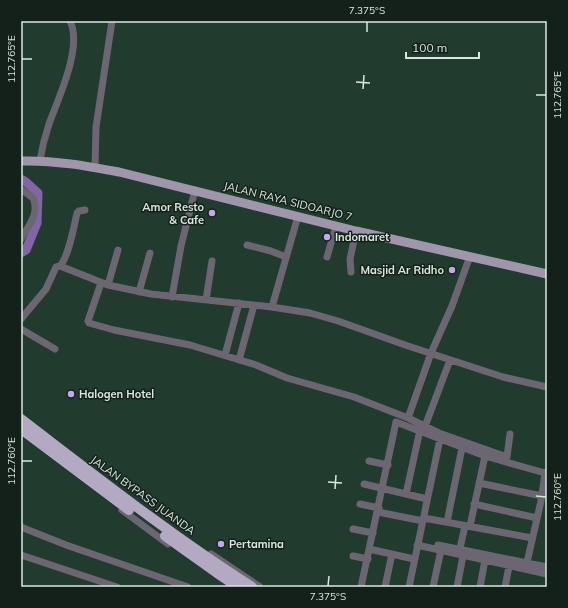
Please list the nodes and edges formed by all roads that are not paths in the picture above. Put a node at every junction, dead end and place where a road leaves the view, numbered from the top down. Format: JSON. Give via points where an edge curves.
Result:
{"nodes":[{"id":1,"x":71,"y":21,"type":"edge"},
{"id":2,"x":112,"y":21,"type":"edge"},
{"id":3,"x":40,"y":160,"type":"junction"},
{"id":4,"x":21,"y":161,"type":"edge"},
{"id":5,"x":95,"y":167,"type":"junction"},
{"id":6,"x":21,"y":189,"type":"edge"},
{"id":7,"x":195,"y":190,"type":"junction"},
{"id":8,"x":86,"y":210,"type":"dead end"},
{"id":9,"x":298,"y":216,"type":"junction"},
{"id":10,"x":336,"y":226,"type":"junction"},
{"id":11,"x":356,"y":231,"type":"junction"},
{"id":12,"x":21,"y":239,"type":"edge"},
{"id":13,"x":247,"y":245,"type":"dead end"},
{"id":14,"x":118,"y":250,"type":"dead end"},
{"id":15,"x":150,"y":253,"type":"dead end"},
{"id":16,"x":470,"y":256,"type":"junction"},
{"id":17,"x":286,"y":257,"type":"junction"},
{"id":18,"x":327,"y":257,"type":"dead end"},
{"id":19,"x":212,"y":261,"type":"dead end"},
{"id":20,"x":60,"y":266,"type":"junction"},
{"id":21,"x":350,"y":272,"type":"dead end"},
{"id":22,"x":547,"y":274,"type":"edge"},
{"id":23,"x":105,"y":284,"type":"junction"},
{"id":24,"x":139,"y":292,"type":"junction"},
{"id":25,"x":172,"y":297,"type":"junction"},
{"id":26,"x":206,"y":300,"type":"junction"},
{"id":27,"x":239,"y":303,"type":"junction"},
{"id":28,"x":254,"y":305,"type":"junction"},
{"id":29,"x":272,"y":307,"type":"junction"},
{"id":30,"x":21,"y":319,"type":"edge"},
{"id":31,"x":21,"y":329,"type":"edge"},
{"id":32,"x":56,"y":349,"type":"dead end"},
{"id":33,"x":431,"y":353,"type":"junction"},
{"id":34,"x":225,"y":356,"type":"junction"},
{"id":35,"x":239,"y":360,"type":"junction"},
{"id":36,"x":450,"y":360,"type":"junction"},
{"id":37,"x":547,"y":387,"type":"edge"},
{"id":38,"x":21,"y":413,"type":"edge"},
{"id":39,"x":408,"y":418,"type":"junction"},
{"id":40,"x":21,"y":419,"type":"edge"},
{"id":41,"x":423,"y":429,"type":"junction"},
{"id":42,"x":26,"y":430,"type":"edge"},
{"id":43,"x":510,"y":434,"type":"dead end"},
{"id":44,"x":440,"y":439,"type":"junction"},
{"id":45,"x":462,"y":448,"type":"junction"},
{"id":46,"x":485,"y":456,"type":"junction"},
{"id":47,"x":507,"y":457,"type":"junction"},
{"id":48,"x":369,"y":461,"type":"dead end"},
{"id":49,"x":388,"y":465,"type":"junction"},
{"id":50,"x":545,"y":471,"type":"edge"},
{"id":51,"x":479,"y":483,"type":"junction"},
{"id":52,"x":364,"y":484,"type":"dead end"},
{"id":53,"x":383,"y":488,"type":"junction"},
{"id":54,"x":406,"y":494,"type":"junction"},
{"id":55,"x":427,"y":499,"type":"junction"},
{"id":56,"x":543,"y":500,"type":"edge"},
{"id":57,"x":360,"y":504,"type":"dead end"},
{"id":58,"x":474,"y":504,"type":"junction"},
{"id":59,"x":379,"y":510,"type":"junction"},
{"id":60,"x":538,"y":518,"type":"junction"},
{"id":61,"x":147,"y":519,"type":"junction"},
{"id":62,"x":423,"y":519,"type":"junction"},
{"id":63,"x":446,"y":522,"type":"junction"},
{"id":64,"x":468,"y":526,"type":"junction"},
{"id":65,"x":21,"y":527,"type":"edge"},
{"id":66,"x":353,"y":529,"type":"dead end"},
{"id":67,"x":373,"y":533,"type":"junction"},
{"id":68,"x":532,"y":538,"type":"junction"},
{"id":69,"x":418,"y":542,"type":"junction"},
{"id":70,"x":369,"y":549,"type":"junction"},
{"id":71,"x":441,"y":550,"type":"junction"},
{"id":72,"x":461,"y":553,"type":"junction"},
{"id":73,"x":392,"y":554,"type":"junction"},
{"id":74,"x":21,"y":556,"type":"edge"},
{"id":75,"x":353,"y":556,"type":"dead end"},
{"id":76,"x":368,"y":559,"type":"junction"},
{"id":77,"x":414,"y":559,"type":"junction"},
{"id":78,"x":485,"y":560,"type":"junction"},
{"id":79,"x":510,"y":562,"type":"junction"},
{"id":80,"x":527,"y":566,"type":"junction"},
{"id":81,"x":547,"y":568,"type":"edge"},
{"id":82,"x":547,"y":574,"type":"edge"},
{"id":83,"x":117,"y":587,"type":"edge"},
{"id":84,"x":188,"y":587,"type":"edge"},
{"id":85,"x":231,"y":587,"type":"edge"},
{"id":86,"x":238,"y":587,"type":"edge"},
{"id":87,"x":252,"y":587,"type":"edge"},
{"id":88,"x":260,"y":587,"type":"edge"},
{"id":89,"x":361,"y":587,"type":"edge"},
{"id":90,"x":385,"y":587,"type":"edge"},
{"id":91,"x":409,"y":587,"type":"edge"},
{"id":92,"x":433,"y":587,"type":"edge"},
{"id":93,"x":457,"y":587,"type":"edge"},
{"id":94,"x":480,"y":587,"type":"edge"},
{"id":95,"x":504,"y":587,"type":"edge"}],
"edges":[{"from":1,"to":3,"type":"street","via":[[74,44],[68,73],[49,125]]},
{"from":2,"to":5,"type":"street","via":[[96,127]]},
{"from":3,"to":4,"type":"main road","name":"JALAN RAYA SIDOARJO 7"},
{"from":3,"to":5,"type":"main road","name":"JALAN RAYA SIDOARJO 7"},
{"from":5,"to":7,"type":"main road","name":"JALAN RAYA SIDOARJO 7"},
{"from":6,"to":12,"type":"street","via":[[33,198],[36,210]]},
{"from":7,"to":9,"type":"main road","name":"JALAN RAYA SIDOARJO 7"},
{"from":7,"to":25,"type":"street"},
{"from":8,"to":20,"type":"street","via":[[77,212]]},
{"from":9,"to":10,"type":"main road","name":"JALAN RAYA SIDOARJO 7"},
{"from":9,"to":17,"type":"street"},
{"from":10,"to":11,"type":"main road","name":"JALAN RAYA SIDOARJO 7"},
{"from":10,"to":18,"type":"street"},
{"from":11,"to":16,"type":"main road","name":"JALAN RAYA SIDOARJO 7"},
{"from":11,"to":21,"type":"street"},
{"from":13,"to":17,"type":"street"},
{"from":14,"to":23,"type":"street"},
{"from":15,"to":24,"type":"street"},
{"from":16,"to":22,"type":"main road","name":"JALAN RAYA SIDOARJO 7"},
{"from":16,"to":33,"type":"street"},
{"from":17,"to":29,"type":"street"},
{"from":19,"to":26,"type":"street"},
{"from":20,"to":23,"type":"street"},
{"from":20,"to":30,"type":"street","via":[[56,266],[46,289]]},
{"from":23,"to":24,"type":"street"},
{"from":23,"to":34,"type":"street","via":[[89,323],[190,345]]},
{"from":24,"to":25,"type":"street"},
{"from":25,"to":26,"type":"street"},
{"from":26,"to":27,"type":"street"},
{"from":27,"to":28,"type":"street"},
{"from":27,"to":34,"type":"street"},
{"from":28,"to":29,"type":"street"},
{"from":28,"to":35,"type":"street"},
{"from":29,"to":33,"type":"street","via":[[314,314]]},
{"from":31,"to":32,"type":"street"},
{"from":33,"to":36,"type":"street"},
{"from":33,"to":39,"type":"street"},
{"from":34,"to":35,"type":"street"},
{"from":35,"to":39,"type":"street","via":[[282,377],[354,397]]},
{"from":36,"to":37,"type":"street","via":[[503,377]]},
{"from":36,"to":41,"type":"street"},
{"from":38,"to":42,"type":"street"},
{"from":39,"to":41,"type":"street"},
{"from":40,"to":42,"type":"highway","name":"JALAN BYPASS JUANDA"},
{"from":41,"to":44,"type":"street"},
{"from":41,"to":47,"type":"street"},
{"from":41,"to":49,"type":"street","via":[[396,422]]},
{"from":41,"to":54,"type":"street"},
{"from":42,"to":61,"type":"highway","name":"JALAN BYPASS JUANDA"},
{"from":43,"to":47,"type":"street"},
{"from":44,"to":45,"type":"street"},
{"from":44,"to":55,"type":"street"},
{"from":45,"to":46,"type":"street"},
{"from":45,"to":63,"type":"street"},
{"from":46,"to":50,"type":"street"},
{"from":46,"to":51,"type":"street"},
{"from":47,"to":50,"type":"street"},
{"from":48,"to":49,"type":"street"},
{"from":49,"to":53,"type":"street"},
{"from":50,"to":56,"type":"street"},
{"from":51,"to":56,"type":"street"},
{"from":51,"to":58,"type":"street"},
{"from":52,"to":53,"type":"street"},
{"from":53,"to":54,"type":"street"},
{"from":53,"to":59,"type":"street"},
{"from":54,"to":55,"type":"street"},
{"from":55,"to":62,"type":"street"},
{"from":56,"to":60,"type":"street"},
{"from":57,"to":59,"type":"street"},
{"from":58,"to":60,"type":"street"},
{"from":58,"to":64,"type":"street"},
{"from":59,"to":62,"type":"street"},
{"from":59,"to":67,"type":"street"},
{"from":60,"to":68,"type":"street"},
{"from":61,"to":85,"type":"street","via":[[173,548]]},
{"from":61,"to":86,"type":"highway","name":"JALAN BYPASS JUANDA"},
{"from":61,"to":87,"type":"highway","name":"JALAN BYPASS JUANDA"},
{"from":61,"to":88,"type":"street","via":[[200,548]]},
{"from":62,"to":63,"type":"street"},
{"from":62,"to":69,"type":"street"},
{"from":63,"to":64,"type":"street"},
{"from":64,"to":68,"type":"street"},
{"from":64,"to":72,"type":"street"},
{"from":65,"to":84,"type":"street"},
{"from":66,"to":67,"type":"street"},
{"from":67,"to":70,"type":"street"},
{"from":68,"to":80,"type":"street"},
{"from":69,"to":71,"type":"street"},
{"from":69,"to":72,"type":"street"},
{"from":69,"to":77,"type":"street"},
{"from":70,"to":73,"type":"street"},
{"from":70,"to":76,"type":"street"},
{"from":71,"to":72,"type":"street"},
{"from":71,"to":92,"type":"street"},
{"from":72,"to":78,"type":"street"},
{"from":72,"to":79,"type":"street"},
{"from":72,"to":93,"type":"street"},
{"from":73,"to":77,"type":"street"},
{"from":73,"to":90,"type":"street"},
{"from":74,"to":83,"type":"street"},
{"from":75,"to":76,"type":"street"},
{"from":76,"to":89,"type":"street"},
{"from":77,"to":91,"type":"street"},
{"from":78,"to":79,"type":"street"},
{"from":78,"to":94,"type":"street"},
{"from":79,"to":80,"type":"street"},
{"from":79,"to":95,"type":"street"},
{"from":80,"to":81,"type":"street"},
{"from":80,"to":82,"type":"street"}]}
